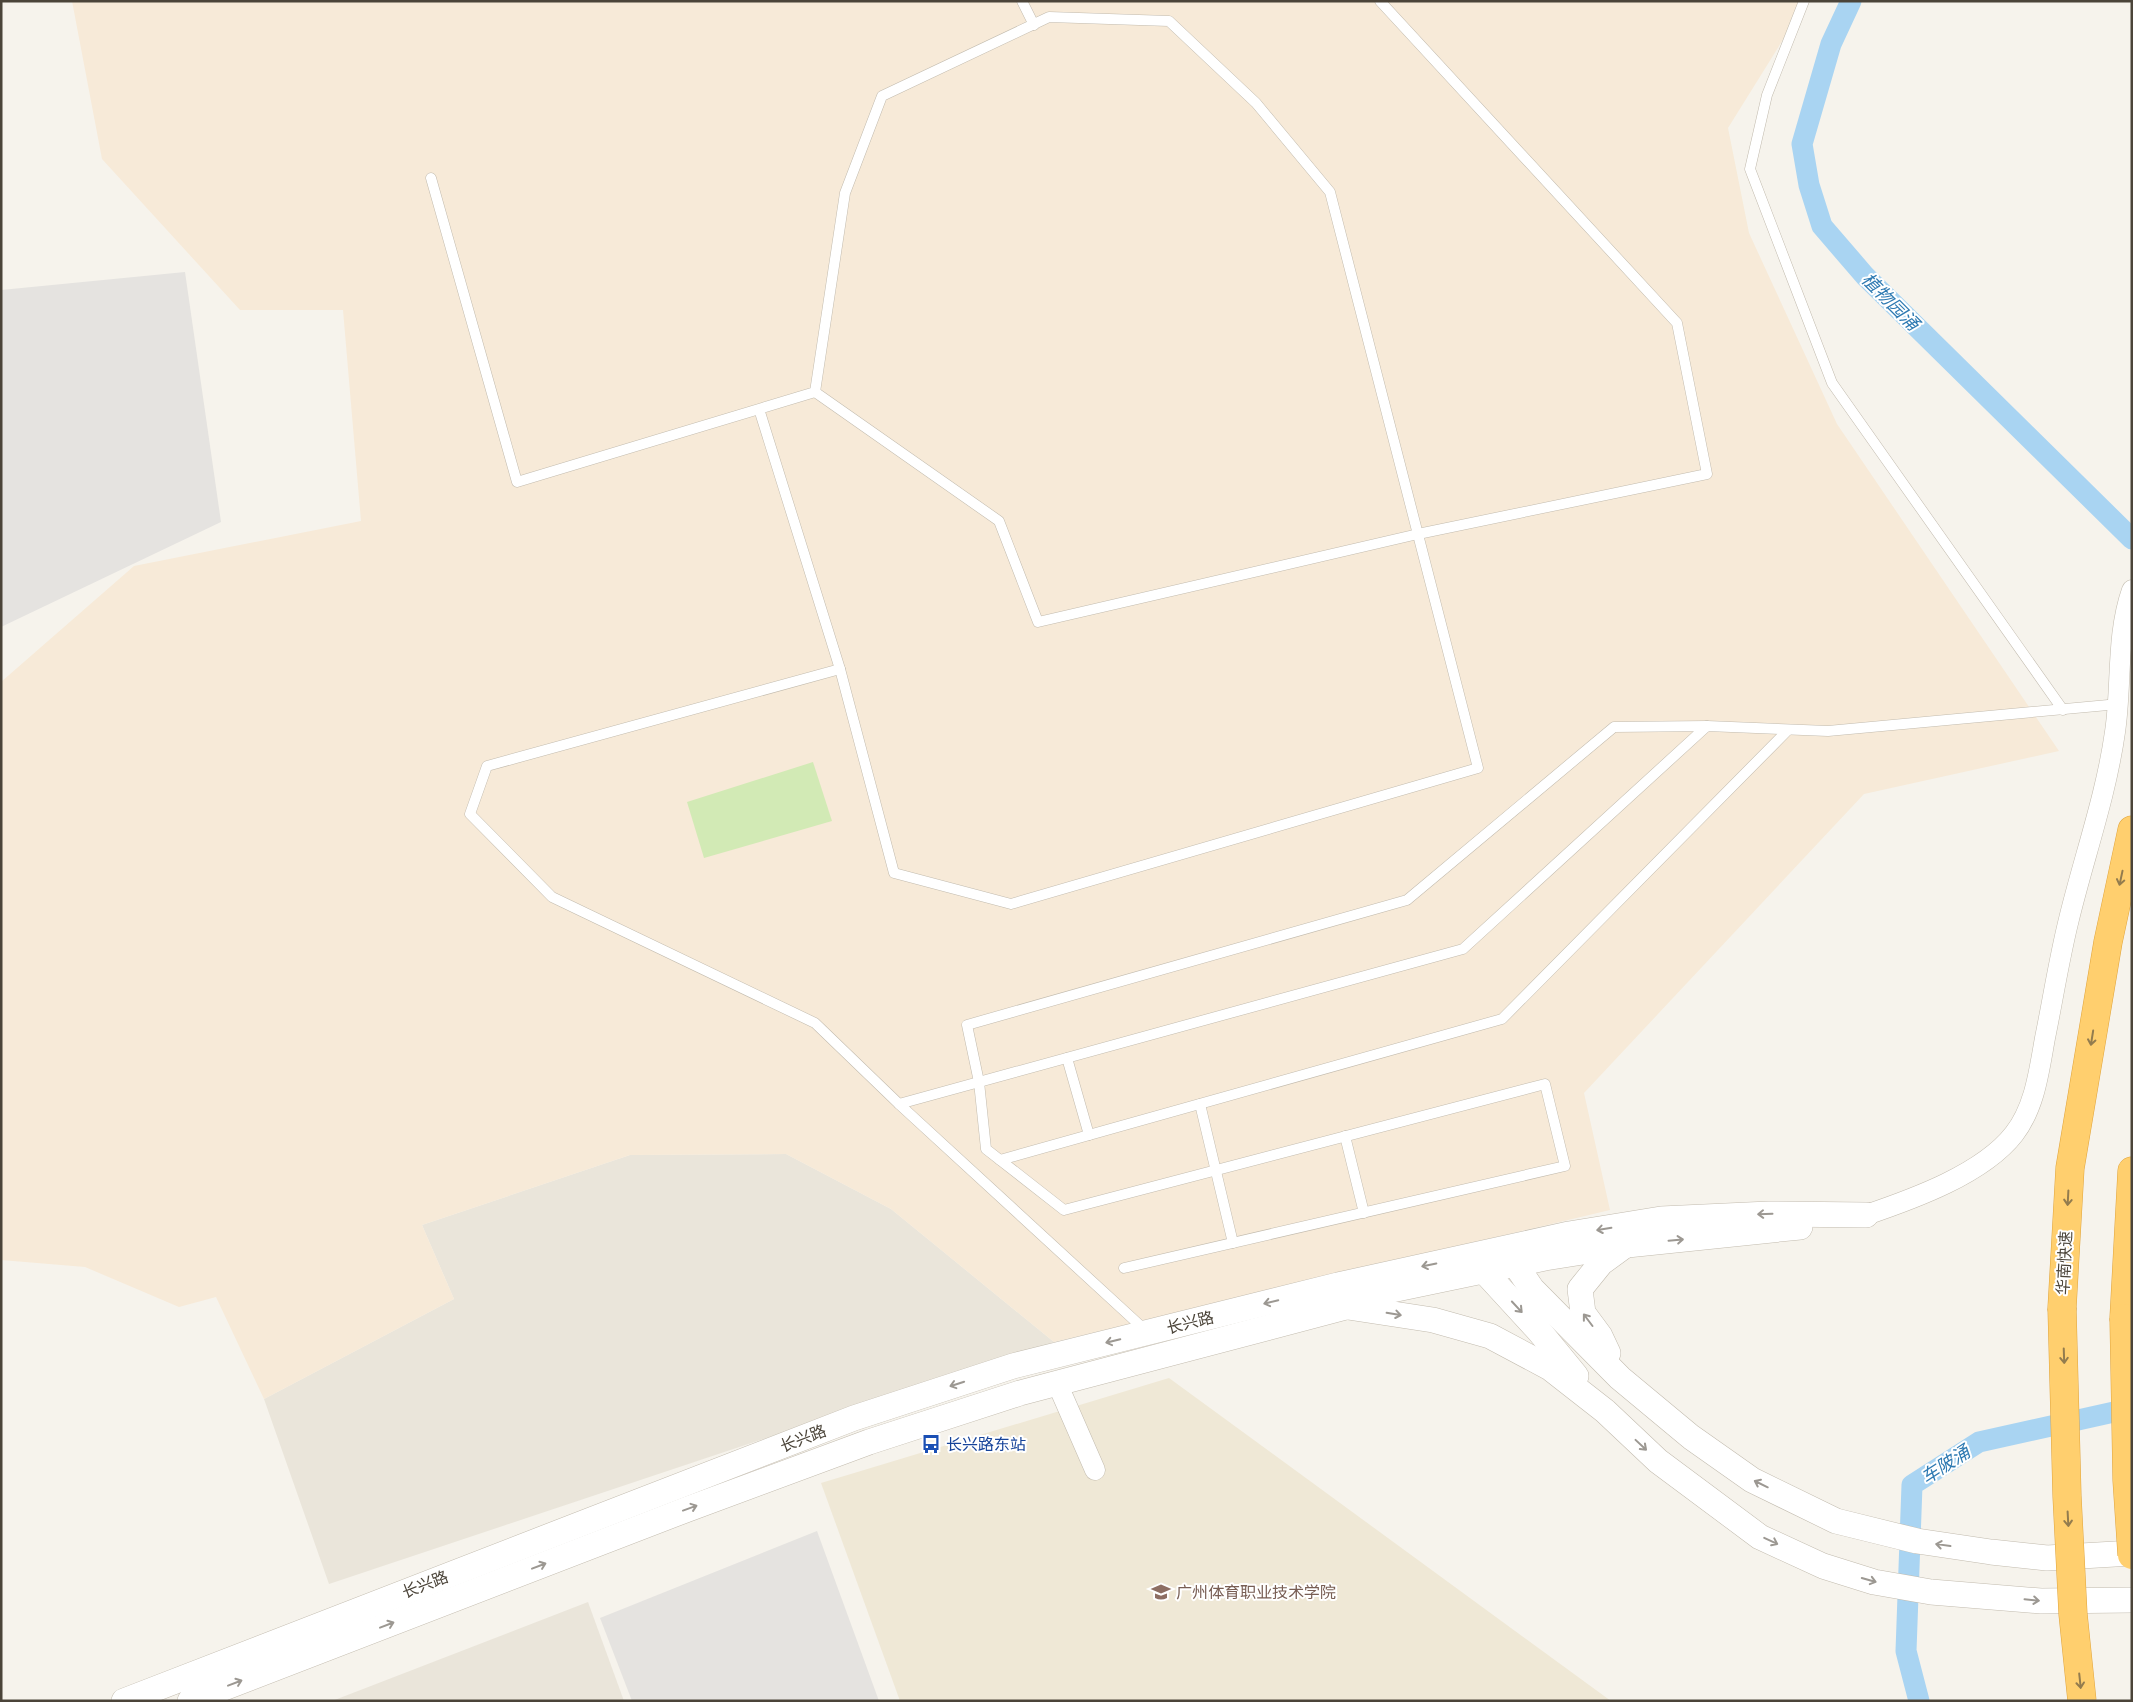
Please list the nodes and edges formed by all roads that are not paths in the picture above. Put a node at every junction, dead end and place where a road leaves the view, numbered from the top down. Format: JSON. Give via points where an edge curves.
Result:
{"nodes":[{"id":1,"x":1022,"y":1,"type":"edge"},
{"id":2,"x":1380,"y":1,"type":"edge"},
{"id":3,"x":1804,"y":1,"type":"edge"},
{"id":4,"x":1034,"y":25,"type":"junction"},
{"id":5,"x":431,"y":178,"type":"dead end"},
{"id":6,"x":815,"y":392,"type":"junction"},
{"id":7,"x":758,"y":409,"type":"junction"},
{"id":8,"x":1418,"y":534,"type":"junction"},
{"id":9,"x":2131,"y":592,"type":"edge"},
{"id":10,"x":840,"y":669,"type":"junction"},
{"id":11,"x":2119,"y":704,"type":"junction"},
{"id":12,"x":2063,"y":710,"type":"junction"},
{"id":13,"x":1707,"y":726,"type":"junction"},
{"id":14,"x":1788,"y":730,"type":"junction"},
{"id":15,"x":2132,"y":830,"type":"edge"},
{"id":16,"x":1067,"y":1058,"type":"junction"},
{"id":17,"x":979,"y":1082,"type":"junction"},
{"id":18,"x":899,"y":1104,"type":"junction"},
{"id":19,"x":1200,"y":1104,"type":"junction"},
{"id":20,"x":1089,"y":1135,"type":"junction"},
{"id":21,"x":1345,"y":1136,"type":"junction"},
{"id":22,"x":1000,"y":1160,"type":"junction"},
{"id":23,"x":1215,"y":1171,"type":"junction"},
{"id":24,"x":2132,"y":1171,"type":"edge"},
{"id":25,"x":1364,"y":1213,"type":"junction"},
{"id":26,"x":1866,"y":1215,"type":"junction"},
{"id":27,"x":1233,"y":1243,"type":"junction"},
{"id":28,"x":1627,"y":1245,"type":"junction"},
{"id":29,"x":1510,"y":1256,"type":"junction"},
{"id":30,"x":1480,"y":1263,"type":"junction"},
{"id":31,"x":1124,"y":1268,"type":"dead end"},
{"id":32,"x":1346,"y":1307,"type":"junction"},
{"id":33,"x":1153,"y":1344,"type":"junction"},
{"id":34,"x":1620,"y":1378,"type":"junction"},
{"id":35,"x":1057,"y":1383,"type":"junction"},
{"id":36,"x":1605,"y":1411,"type":"junction"},
{"id":37,"x":1095,"y":1470,"type":"dead end"},
{"id":38,"x":2132,"y":1554,"type":"edge"},
{"id":39,"x":2132,"y":1600,"type":"edge"},
{"id":40,"x":124,"y":1701,"type":"edge"},
{"id":41,"x":190,"y":1701,"type":"edge"},
{"id":42,"x":2082,"y":1701,"type":"edge"}],
"edges":[{"from":1,"to":4,"type":"lane"},
{"from":2,"to":8,"type":"lane","via":[[1677,323],[1707,474]]},
{"from":3,"to":12,"type":"lane","via":[[1767,95],[1750,169],[1832,383]]},
{"from":4,"to":6,"type":"lane","via":[[882,96],[845,193]]},
{"from":4,"to":8,"type":"lane","via":[[1049,18],[1169,21],[1256,103],[1330,192]]},
{"from":5,"to":7,"type":"lane","via":[[517,482]]},
{"from":6,"to":7,"type":"lane"},
{"from":6,"to":8,"type":"lane","via":[[999,521],[1038,622]]},
{"from":7,"to":10,"type":"lane"},
{"from":8,"to":10,"type":"lane","via":[[1478,768],[1011,904],[894,872]]},
{"from":9,"to":11,"type":"street","via":[[2123,634]]},
{"from":10,"to":18,"type":"lane","via":[[487,766],[470,814],[552,897],[815,1023]]},
{"from":11,"to":12,"type":"lane"},
{"from":11,"to":26,"type":"street","via":[[2111,760],[2068,920],[2029,1109],[2014,1134],[1991,1155],[1953,1180],[1910,1200]]},
{"from":12,"to":14,"type":"lane","via":[[1828,731]]},
{"from":13,"to":14,"type":"lane"},
{"from":13,"to":16,"type":"lane","via":[[1463,949]]},
{"from":13,"to":17,"type":"lane","via":[[1614,727],[1407,900],[967,1025]]},
{"from":14,"to":19,"type":"lane","via":[[1502,1019]]},
{"from":15,"to":42,"type":"highway","name":"华南快速","one_way":true,"bridge":true,"via":[[2108,942],[2070,1168],[2062,1308],[2067,1506]]},
{"from":16,"to":17,"type":"lane"},
{"from":16,"to":20,"type":"lane"},
{"from":17,"to":18,"type":"lane"},
{"from":17,"to":22,"type":"lane","via":[[986,1149]]},
{"from":18,"to":33,"type":"lane"},
{"from":19,"to":20,"type":"lane"},
{"from":19,"to":23,"type":"lane"},
{"from":20,"to":22,"type":"lane"},
{"from":21,"to":23,"type":"lane"},
{"from":21,"to":25,"type":"lane"},
{"from":21,"to":25,"type":"lane","via":[[1545,1084],[1565,1166]]},
{"from":22,"to":23,"type":"lane","via":[[1064,1210]]},
{"from":23,"to":27,"type":"lane"},
{"from":24,"to":38,"type":"highway","bridge":true,"via":[[2124,1318],[2126,1452]]},
{"from":25,"to":27,"type":"lane"},
{"from":28,"to":26,"type":"street","one_way":true,"via":[[1797,1228]]},
{"from":26,"to":29,"type":"street","one_way":true,"via":[[1769,1214],[1661,1219],[1569,1234]]},
{"from":27,"to":31,"type":"lane"},
{"from":28,"to":29,"type":"street"},
{"from":34,"to":28,"type":"street","one_way":true,"via":[[1600,1336],[1583,1312],[1580,1289],[1601,1263]]},
{"from":29,"to":30,"type":"street","name":"长兴路"},
{"from":29,"to":34,"type":"street","via":[[1532,1289]]},
{"from":30,"to":32,"type":"street","name":"长兴路","via":[[1382,1292]]},
{"from":30,"to":33,"type":"street","name":"长兴路","one_way":true,"via":[[1338,1285]]},
{"from":30,"to":36,"type":"street","one_way":true},
{"from":32,"to":33,"type":"street","name":"长兴路"},
{"from":32,"to":36,"type":"street","one_way":true,"via":[[1433,1320],[1490,1336],[1550,1368]]},
{"from":33,"to":35,"type":"street","name":"长兴路"},
{"from":33,"to":40,"type":"street","name":"长兴路","one_way":true,"via":[[1013,1366],[854,1418]]},
{"from":38,"to":34,"type":"street","one_way":true,"via":[[2047,1558],[1991,1552],[1917,1541],[1836,1521],[1752,1480],[1691,1437]]},
{"from":35,"to":37,"type":"street"},
{"from":41,"to":35,"type":"street","name":"长兴路","one_way":true,"via":[[751,1485],[869,1442]]},
{"from":36,"to":39,"type":"street","one_way":true,"via":[[1658,1460],[1760,1536],[1822,1566],[1874,1582],[1931,1592],[2041,1601]]}]}
